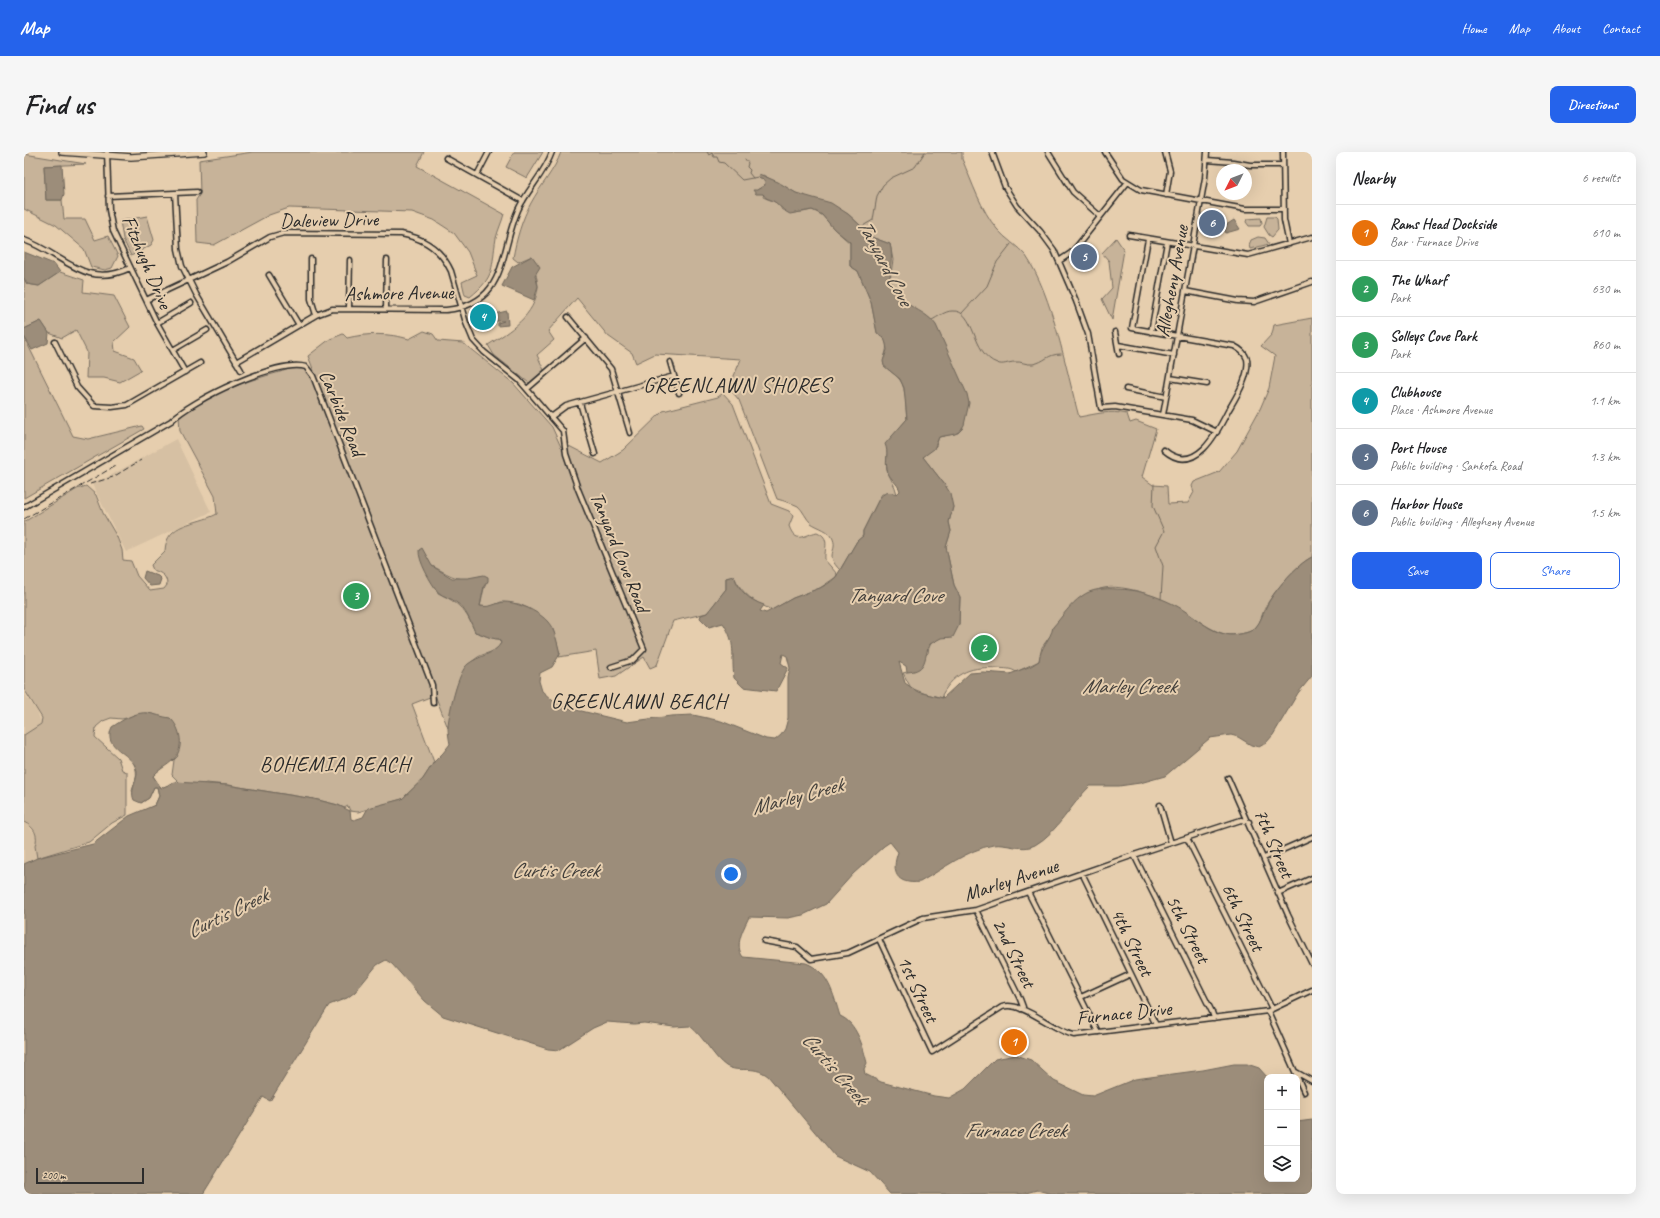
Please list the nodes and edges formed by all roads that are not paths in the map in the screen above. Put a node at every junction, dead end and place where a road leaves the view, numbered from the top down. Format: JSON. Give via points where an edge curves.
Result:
{"nodes":[{"id":1,"x":62,"y":152,"type":"edge"},
{"id":2,"x":204,"y":152,"type":"edge"},
{"id":3,"x":489,"y":152,"type":"edge"},
{"id":4,"x":552,"y":152,"type":"edge"},
{"id":5,"x":992,"y":152,"type":"edge"},
{"id":6,"x":1048,"y":152,"type":"edge"},
{"id":7,"x":1105,"y":152,"type":"edge"},
{"id":8,"x":1165,"y":152,"type":"edge"},
{"id":9,"x":1207,"y":152,"type":"edge"},
{"id":10,"x":1283,"y":152,"type":"edge"},
{"id":11,"x":107,"y":154,"type":"edge"},
{"id":12,"x":446,"y":158,"type":"dead end"},
{"id":13,"x":1207,"y":160,"type":"junction"},
{"id":14,"x":1283,"y":165,"type":"junction"},
{"id":15,"x":477,"y":175,"type":"junction"},
{"id":16,"x":1127,"y":183,"type":"junction"},
{"id":17,"x":197,"y":192,"type":"dead end"},
{"id":18,"x":175,"y":193,"type":"junction"},
{"id":19,"x":1166,"y":195,"type":"junction"},
{"id":20,"x":108,"y":196,"type":"junction"},
{"id":21,"x":523,"y":201,"type":"junction"},
{"id":22,"x":1201,"y":201,"type":"junction"},
{"id":23,"x":1284,"y":209,"type":"junction"},
{"id":24,"x":1100,"y":216,"type":"junction"},
{"id":25,"x":1128,"y":235,"type":"dead end"},
{"id":26,"x":1312,"y":236,"type":"edge"},
{"id":27,"x":1148,"y":239,"type":"junction"},
{"id":28,"x":24,"y":240,"type":"edge"},
{"id":29,"x":1167,"y":242,"type":"junction"},
{"id":30,"x":1289,"y":244,"type":"junction"},
{"id":31,"x":1193,"y":247,"type":"junction"},
{"id":32,"x":312,"y":259,"type":"dead end"},
{"id":33,"x":350,"y":260,"type":"dead end"},
{"id":34,"x":387,"y":260,"type":"dead end"},
{"id":35,"x":1059,"y":262,"type":"junction"},
{"id":36,"x":130,"y":268,"type":"junction"},
{"id":37,"x":269,"y":275,"type":"dead end"},
{"id":38,"x":189,"y":280,"type":"junction"},
{"id":39,"x":1312,"y":282,"type":"edge"},
{"id":40,"x":1185,"y":291,"type":"junction"},
{"id":41,"x":146,"y":300,"type":"junction"},
{"id":42,"x":191,"y":303,"type":"dead end"},
{"id":43,"x":349,"y":308,"type":"junction"},
{"id":44,"x":462,"y":308,"type":"junction"},
{"id":45,"x":386,"y":309,"type":"junction"},
{"id":46,"x":316,"y":315,"type":"junction"},
{"id":47,"x":568,"y":317,"type":"dead end"},
{"id":48,"x":157,"y":323,"type":"junction"},
{"id":49,"x":299,"y":325,"type":"junction"},
{"id":50,"x":207,"y":330,"type":"dead end"},
{"id":51,"x":1115,"y":332,"type":"dead end"},
{"id":52,"x":1151,"y":332,"type":"junction"},
{"id":53,"x":1177,"y":336,"type":"junction"},
{"id":54,"x":586,"y":338,"type":"junction"},
{"id":55,"x":55,"y":342,"type":"dead end"},
{"id":56,"x":1118,"y":345,"type":"junction"},
{"id":57,"x":173,"y":350,"type":"junction"},
{"id":58,"x":1120,"y":354,"type":"dead end"},
{"id":59,"x":1174,"y":355,"type":"junction"},
{"id":60,"x":236,"y":362,"type":"junction"},
{"id":61,"x":670,"y":362,"type":"dead end"},
{"id":62,"x":200,"y":363,"type":"dead end"},
{"id":63,"x":241,"y":370,"type":"dead end"},
{"id":64,"x":185,"y":372,"type":"junction"},
{"id":65,"x":674,"y":376,"type":"junction"},
{"id":66,"x":1170,"y":378,"type":"junction"},
{"id":67,"x":1207,"y":384,"type":"dead end"},
{"id":68,"x":527,"y":389,"type":"junction"},
{"id":69,"x":1126,"y":389,"type":"dead end"},
{"id":70,"x":618,"y":392,"type":"junction"},
{"id":71,"x":679,"y":393,"type":"dead end"},
{"id":72,"x":1166,"y":397,"type":"junction"},
{"id":73,"x":580,"y":403,"type":"junction"},
{"id":74,"x":1163,"y":415,"type":"junction"},
{"id":75,"x":551,"y":417,"type":"junction"},
{"id":76,"x":561,"y":428,"type":"joint"},
{"id":77,"x":1217,"y":432,"type":"junction"},
{"id":78,"x":630,"y":433,"type":"dead end"},
{"id":79,"x":1164,"y":450,"type":"dead end"},
{"id":80,"x":595,"y":454,"type":"dead end"},
{"id":81,"x":24,"y":507,"type":"edge"},
{"id":82,"x":611,"y":667,"type":"dead end"},
{"id":83,"x":433,"y":703,"type":"dead end"},
{"id":84,"x":1228,"y":778,"type":"dead end"},
{"id":85,"x":1160,"y":805,"type":"dead end"},
{"id":86,"x":1249,"y":822,"type":"junction"},
{"id":87,"x":1312,"y":837,"type":"edge"},
{"id":88,"x":1187,"y":838,"type":"junction"},
{"id":89,"x":1172,"y":843,"type":"junction"},
{"id":90,"x":1134,"y":855,"type":"junction"},
{"id":91,"x":1264,"y":858,"type":"junction"},
{"id":92,"x":1082,"y":873,"type":"junction"},
{"id":93,"x":1312,"y":878,"type":"edge"},
{"id":94,"x":1028,"y":892,"type":"junction"},
{"id":95,"x":1278,"y":893,"type":"junction"},
{"id":96,"x":976,"y":910,"type":"junction"},
{"id":97,"x":878,"y":939,"type":"junction"},
{"id":98,"x":764,"y":941,"type":"dead end"},
{"id":99,"x":1311,"y":961,"type":"edge"},
{"id":100,"x":1131,"y":974,"type":"junction"},
{"id":101,"x":1312,"y":990,"type":"edge"},
{"id":102,"x":1081,"y":997,"type":"junction"},
{"id":103,"x":1021,"y":1009,"type":"junction"},
{"id":104,"x":1270,"y":1010,"type":"junction"},
{"id":105,"x":1214,"y":1018,"type":"junction"},
{"id":106,"x":1156,"y":1025,"type":"junction"},
{"id":107,"x":1098,"y":1032,"type":"junction"},
{"id":108,"x":930,"y":1052,"type":"joint"},
{"id":109,"x":1295,"y":1072,"type":"junction"},
{"id":110,"x":1312,"y":1080,"type":"edge"},
{"id":111,"x":1304,"y":1092,"type":"dead end"}],
"edges":[{"from":1,"to":11,"type":"main road"},
{"from":2,"to":11,"type":"main road","via":[[156,156]]},
{"from":3,"to":15,"type":"street"},
{"from":4,"to":21,"type":"street","name":"Ashmore Avenue"},
{"from":5,"to":35,"type":"street","via":[[1005,187],[1017,206],[1044,235]]},
{"from":6,"to":24,"type":"street","via":[[1073,192]]},
{"from":7,"to":16,"type":"street"},
{"from":8,"to":19,"type":"street","via":[[1170,171]]},
{"from":9,"to":13,"type":"street","name":"Allegheny Avenue"},
{"from":10,"to":14,"type":"street"},
{"from":11,"to":20,"type":"street","name":"Fitzhugh Drive"},
{"from":12,"to":15,"type":"street"},
{"from":13,"to":14,"type":"street","via":[[1250,165]]},
{"from":13,"to":22,"type":"street","name":"Allegheny Avenue"},
{"from":14,"to":23,"type":"street"},
{"from":15,"to":21,"type":"street"},
{"from":16,"to":19,"type":"street","via":[[1141,190]]},
{"from":16,"to":24,"type":"street"},
{"from":17,"to":18,"type":"street"},
{"from":18,"to":20,"type":"street"},
{"from":18,"to":38,"type":"street","via":[[179,258]]},
{"from":19,"to":22,"type":"street"},
{"from":20,"to":36,"type":"street","name":"Fitzhugh Drive","via":[[113,231]]},
{"from":21,"to":44,"type":"street","name":"Ashmore Avenue","via":[[514,220],[497,279],[483,296]]},
{"from":22,"to":23,"type":"street","via":[[1249,210]]},
{"from":22,"to":31,"type":"street","name":"Allegheny Avenue"},
{"from":23,"to":30,"type":"street","via":[[1284,228]]},
{"from":24,"to":35,"type":"street","via":[[1071,253]]},
{"from":25,"to":27,"type":"street"},
{"from":26,"to":30,"type":"street"},
{"from":27,"to":29,"type":"street"},
{"from":27,"to":52,"type":"street","via":[[1132,328]]},
{"from":28,"to":36,"type":"street","via":[[43,248],[82,272],[113,274]]},
{"from":29,"to":31,"type":"street"},
{"from":29,"to":52,"type":"street"},
{"from":30,"to":31,"type":"street","via":[[1248,255]]},
{"from":31,"to":40,"type":"street","name":"Allegheny Avenue"},
{"from":32,"to":46,"type":"street","via":[[311,299]]},
{"from":33,"to":43,"type":"street"},
{"from":34,"to":45,"type":"street"},
{"from":35,"to":74,"type":"street","via":[[1084,321],[1101,408],[1114,407]]},
{"from":36,"to":41,"type":"street","name":"Fitzhugh Drive"},
{"from":37,"to":49,"type":"street"},
{"from":38,"to":41,"type":"street","name":"Daleview Drive"},
{"from":38,"to":44,"type":"street","name":"Daleview Drive","via":[[270,237],[284,233],[401,234],[428,243],[441,255],[451,271]]},
{"from":38,"to":60,"type":"street"},
{"from":39,"to":40,"type":"street","via":[[1254,302]]},
{"from":40,"to":53,"type":"street","name":"Allegheny Avenue"},
{"from":41,"to":48,"type":"street","name":"Fitzhugh Drive"},
{"from":42,"to":48,"type":"street"},
{"from":43,"to":45,"type":"street","name":"Ashmore Avenue"},
{"from":43,"to":46,"type":"street","name":"Ashmore Avenue","via":[[332,309]]},
{"from":44,"to":45,"type":"street","name":"Ashmore Avenue"},
{"from":44,"to":68,"type":"street","name":"Daleview Drive","via":[[469,332],[478,346]]},
{"from":46,"to":49,"type":"street","name":"Ashmore Avenue"},
{"from":47,"to":54,"type":"street"},
{"from":48,"to":57,"type":"street","name":"Fitzhugh Drive"},
{"from":49,"to":60,"type":"street","name":"Ashmore Avenue"},
{"from":50,"to":57,"type":"street"},
{"from":51,"to":56,"type":"street"},
{"from":52,"to":53,"type":"street"},
{"from":53,"to":59,"type":"street","name":"Allegheny Avenue"},
{"from":53,"to":77,"type":"street","via":[[1234,346],[1246,356],[1247,366],[1242,383]]},
{"from":54,"to":68,"type":"street"},
{"from":54,"to":70,"type":"street","via":[[607,363]]},
{"from":55,"to":64,"type":"street","via":[[77,387],[94,406],[127,405]]},
{"from":56,"to":58,"type":"street"},
{"from":56,"to":59,"type":"street"},
{"from":57,"to":64,"type":"street","name":"Fitzhugh Drive"},
{"from":59,"to":66,"type":"street","name":"Allegheny Avenue"},
{"from":60,"to":63,"type":"street"},
{"from":61,"to":65,"type":"street"},
{"from":62,"to":64,"type":"street"},
{"from":65,"to":70,"type":"street"},
{"from":65,"to":71,"type":"street"},
{"from":66,"to":67,"type":"street"},
{"from":66,"to":72,"type":"street","name":"Allegheny Avenue"},
{"from":68,"to":75,"type":"street","name":"Daleview Drive"},
{"from":69,"to":72,"type":"street"},
{"from":70,"to":73,"type":"street"},
{"from":70,"to":78,"type":"street"},
{"from":72,"to":74,"type":"street","name":"Allegheny Avenue"},
{"from":73,"to":75,"type":"street","via":[[566,406]]},
{"from":73,"to":80,"type":"street"},
{"from":74,"to":77,"type":"street","via":[[1195,421]]},
{"from":75,"to":76,"type":"street","name":"Daleview Drive"},
{"from":76,"to":82,"type":"street","name":"Tanyard Cove Road","via":[[566,454],[578,489],[644,649],[633,660]]},
{"from":77,"to":79,"type":"street","via":[[1206,448],[1191,456],[1177,457]]},
{"from":81,"to":83,"type":"street","name":"Carbide Road","via":[[171,421],[192,405],[225,388],[252,376],[294,365],[306,367],[314,376],[432,685]]},
{"from":84,"to":86,"type":"street","name":"7th Street"},
{"from":85,"to":89,"type":"street"},
{"from":86,"to":88,"type":"street","name":"Marley Avenue","via":[[1242,820]]},
{"from":86,"to":91,"type":"street","name":"7th Street"},
{"from":87,"to":91,"type":"street"},
{"from":88,"to":89,"type":"street","name":"Marley Avenue"},
{"from":88,"to":104,"type":"street","name":"6th Street"},
{"from":89,"to":90,"type":"street","name":"Marley Avenue"},
{"from":90,"to":92,"type":"street","name":"Marley Avenue"},
{"from":90,"to":105,"type":"street","name":"5th Street"},
{"from":91,"to":95,"type":"street","name":"7th Street"},
{"from":92,"to":94,"type":"street","name":"Marley Avenue"},
{"from":92,"to":100,"type":"street","name":"4th Street"},
{"from":93,"to":95,"type":"street"},
{"from":94,"to":96,"type":"street","name":"Marley Avenue"},
{"from":94,"to":102,"type":"street"},
{"from":95,"to":99,"type":"street","name":"7th Street"},
{"from":96,"to":97,"type":"street","name":"Marley Avenue","via":[[924,918]]},
{"from":96,"to":103,"type":"street","name":"2nd Street","via":[[1020,999],[1023,1006]]},
{"from":97,"to":98,"type":"street","name":"Marley Avenue","via":[[848,953],[811,959],[797,947]]},
{"from":97,"to":108,"type":"street","name":"1st Street"},
{"from":100,"to":102,"type":"street"},
{"from":100,"to":106,"type":"street","name":"4th Street"},
{"from":101,"to":104,"type":"street","name":"Furnace Drive"},
{"from":102,"to":107,"type":"street"},
{"from":103,"to":107,"type":"street","name":"Furnace Drive","via":[[1070,1034]]},
{"from":103,"to":108,"type":"street","name":"Furnace Drive","via":[[1010,1005],[1002,1007]]},
{"from":104,"to":105,"type":"street","name":"Furnace Drive"},
{"from":104,"to":109,"type":"street","name":"6th Street"},
{"from":105,"to":106,"type":"street","name":"Furnace Drive"},
{"from":106,"to":107,"type":"street","name":"Furnace Drive"},
{"from":109,"to":110,"type":"street"},
{"from":109,"to":111,"type":"street","name":"6th Street"}]}
